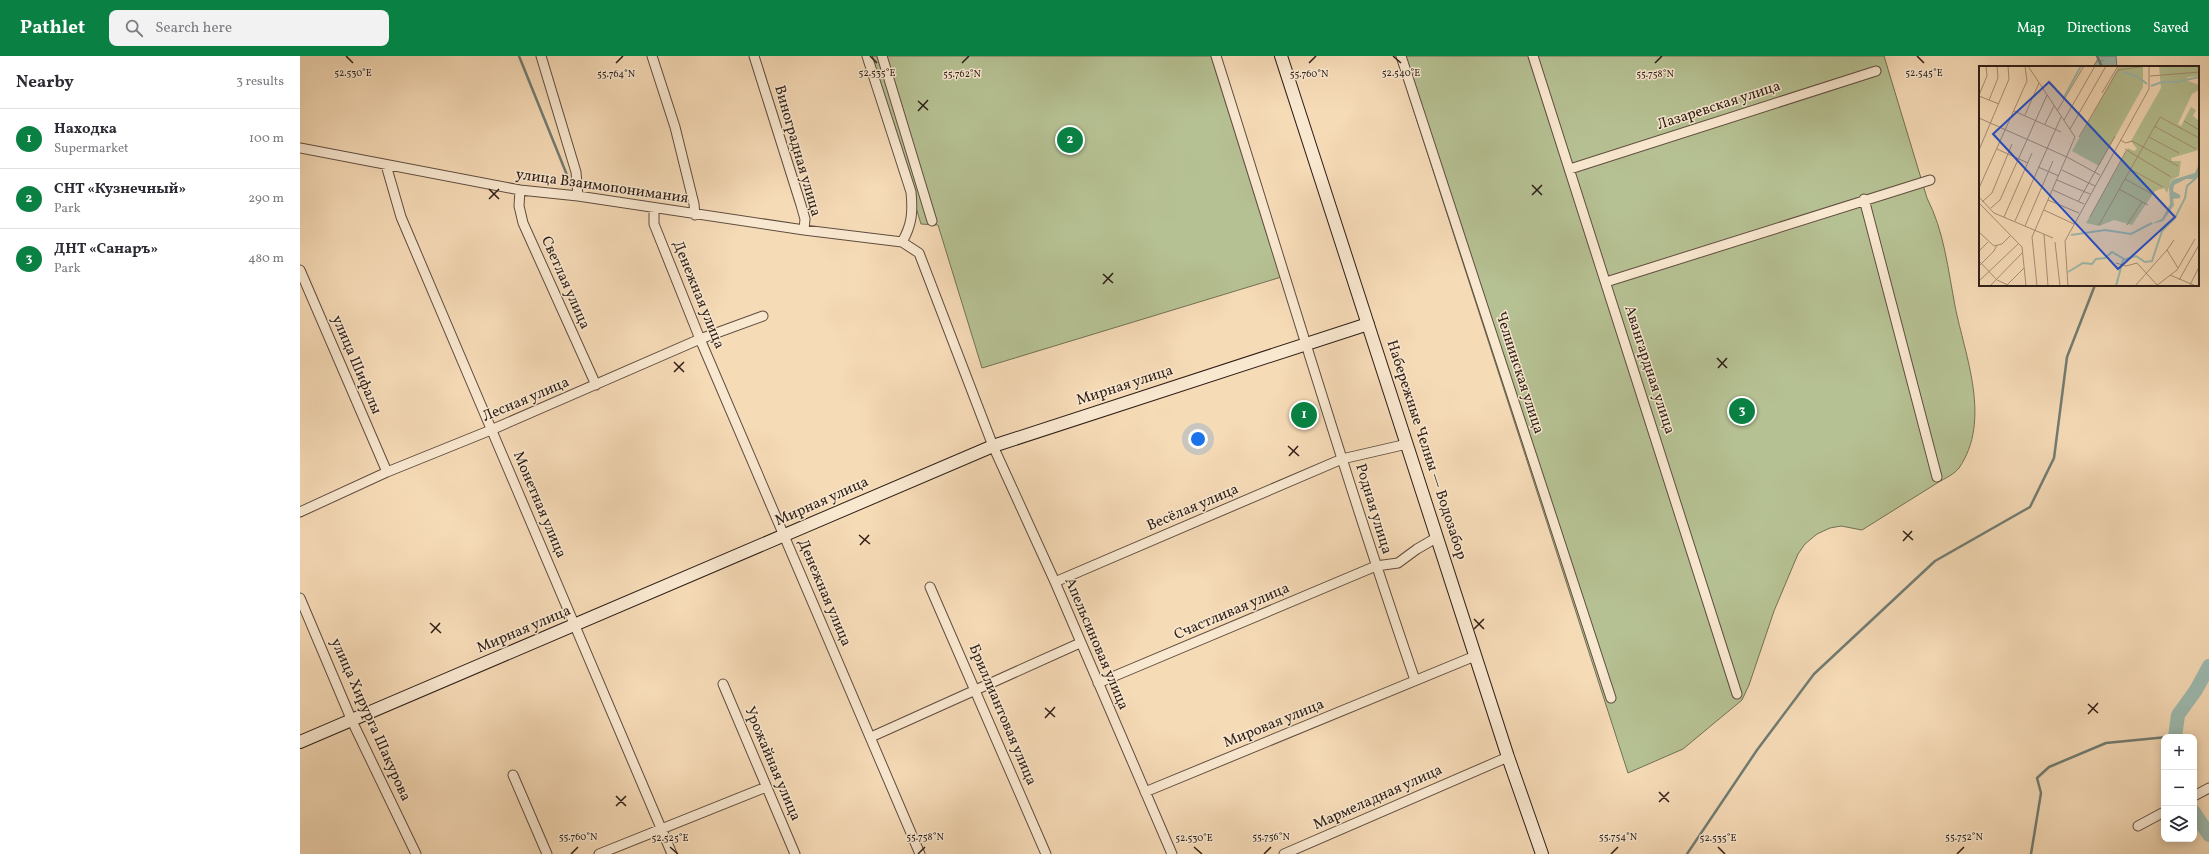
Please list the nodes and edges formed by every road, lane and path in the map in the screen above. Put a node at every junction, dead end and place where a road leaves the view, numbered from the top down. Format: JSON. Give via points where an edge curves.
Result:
{"nodes":[{"id":1,"x":541,"y":56,"type":"edge"},
{"id":2,"x":652,"y":56,"type":"edge"},
{"id":3,"x":754,"y":56,"type":"edge"},
{"id":4,"x":867,"y":56,"type":"edge"},
{"id":5,"x":882,"y":56,"type":"edge"},
{"id":6,"x":1216,"y":56,"type":"edge"},
{"id":7,"x":1281,"y":56,"type":"edge"},
{"id":8,"x":1402,"y":56,"type":"edge"},
{"id":9,"x":1533,"y":56,"type":"edge"},
{"id":10,"x":1876,"y":71,"type":"dead end"},
{"id":11,"x":300,"y":148,"type":"edge"},
{"id":12,"x":386,"y":165,"type":"junction"},
{"id":13,"x":1570,"y":169,"type":"junction"},
{"id":14,"x":1930,"y":180,"type":"dead end"},
{"id":15,"x":520,"y":190,"type":"junction"},
{"id":16,"x":578,"y":196,"type":"junction"},
{"id":17,"x":1864,"y":199,"type":"junction"},
{"id":18,"x":654,"y":209,"type":"junction"},
{"id":19,"x":694,"y":215,"type":"junction"},
{"id":20,"x":932,"y":221,"type":"dead end"},
{"id":21,"x":804,"y":230,"type":"junction"},
{"id":22,"x":902,"y":242,"type":"junction"},
{"id":23,"x":300,"y":270,"type":"edge"},
{"id":24,"x":1606,"y":282,"type":"junction"},
{"id":25,"x":763,"y":316,"type":"dead end"},
{"id":26,"x":1368,"y":324,"type":"junction"},
{"id":27,"x":700,"y":339,"type":"junction"},
{"id":28,"x":1305,"y":345,"type":"junction"},
{"id":29,"x":596,"y":385,"type":"junction"},
{"id":30,"x":491,"y":430,"type":"junction"},
{"id":31,"x":1407,"y":444,"type":"junction"},
{"id":32,"x":993,"y":446,"type":"junction"},
{"id":33,"x":1342,"y":459,"type":"junction"},
{"id":34,"x":387,"y":472,"type":"junction"},
{"id":35,"x":1937,"y":477,"type":"dead end"},
{"id":36,"x":300,"y":512,"type":"edge"},
{"id":37,"x":784,"y":537,"type":"junction"},
{"id":38,"x":1436,"y":538,"type":"junction"},
{"id":39,"x":1376,"y":566,"type":"junction"},
{"id":40,"x":1055,"y":582,"type":"junction"},
{"id":41,"x":930,"y":587,"type":"dead end"},
{"id":42,"x":300,"y":598,"type":"edge"},
{"id":43,"x":576,"y":625,"type":"junction"},
{"id":44,"x":1080,"y":643,"type":"junction"},
{"id":45,"x":1475,"y":656,"type":"junction"},
{"id":46,"x":1415,"y":680,"type":"junction"},
{"id":47,"x":1098,"y":683,"type":"junction"},
{"id":48,"x":723,"y":684,"type":"dead end"},
{"id":49,"x":976,"y":690,"type":"junction"},
{"id":50,"x":1737,"y":694,"type":"dead end"},
{"id":51,"x":1611,"y":698,"type":"dead end"},
{"id":52,"x":352,"y":721,"type":"junction"},
{"id":53,"x":871,"y":737,"type":"junction"},
{"id":54,"x":300,"y":742,"type":"edge"},
{"id":55,"x":1508,"y":757,"type":"junction"},
{"id":56,"x":513,"y":775,"type":"dead end"},
{"id":57,"x":766,"y":787,"type":"junction"},
{"id":58,"x":2207,"y":789,"type":"edge"},
{"id":59,"x":1145,"y":792,"type":"junction"},
{"id":60,"x":2197,"y":794,"type":"edge"},
{"id":61,"x":2161,"y":814,"type":"edge"},
{"id":62,"x":2138,"y":826,"type":"dead end"},
{"id":63,"x":661,"y":828,"type":"junction"},
{"id":64,"x":416,"y":854,"type":"edge"},
{"id":65,"x":547,"y":854,"type":"edge"},
{"id":66,"x":599,"y":854,"type":"edge"},
{"id":67,"x":672,"y":854,"type":"edge"},
{"id":68,"x":795,"y":854,"type":"edge"},
{"id":69,"x":920,"y":854,"type":"edge"},
{"id":70,"x":1046,"y":854,"type":"edge"},
{"id":71,"x":1172,"y":854,"type":"edge"},
{"id":72,"x":1284,"y":854,"type":"edge"},
{"id":73,"x":1542,"y":854,"type":"edge"}],
"edges":[{"from":1,"to":16,"type":"street","via":[[576,172]]},
{"from":2,"to":19,"type":"street","via":[[675,127],[694,204]]},
{"from":3,"to":21,"type":"street","name":"Виноградная улица","via":[[801,205],[805,219]]},
{"from":4,"to":22,"type":"street","via":[[911,192],[913,216],[910,229]]},
{"from":5,"to":20,"type":"street"},
{"from":6,"to":28,"type":"street","name":"Родная улица"},
{"from":7,"to":26,"type":"street","name":"Набережные Челны — Водозабор"},
{"from":8,"to":51,"type":"street","name":"Челнинская улица"},
{"from":9,"to":13,"type":"street","name":"Авангардная улица"},
{"from":10,"to":13,"type":"street","name":"Лазаревская улица"},
{"from":11,"to":12,"type":"street","name":"улица Взаимопонимания"},
{"from":12,"to":15,"type":"street","name":"улица Взаимопонимания"},
{"from":12,"to":30,"type":"street","name":"Монетная улица","via":[[401,217]]},
{"from":13,"to":24,"type":"street","name":"Авангардная улица"},
{"from":14,"to":17,"type":"street"},
{"from":15,"to":16,"type":"street","name":"улица Взаимопонимания"},
{"from":15,"to":29,"type":"street","name":"Светлая улица","via":[[519,206],[523,223]]},
{"from":16,"to":18,"type":"street","name":"улица Взаимопонимания"},
{"from":17,"to":24,"type":"street"},
{"from":17,"to":35,"type":"street"},
{"from":18,"to":19,"type":"street","name":"улица Взаимопонимания"},
{"from":18,"to":27,"type":"street","name":"Денежная улица","via":[[654,224]]},
{"from":19,"to":21,"type":"street","name":"улица Взаимопонимания"},
{"from":21,"to":22,"type":"street","name":"улица Взаимопонимания"},
{"from":22,"to":32,"type":"street","name":"Апельсиновая улица","via":[[919,253]]},
{"from":23,"to":34,"type":"street","name":"улица Шифалы"},
{"from":24,"to":50,"type":"street","name":"Авангардная улица"},
{"from":25,"to":27,"type":"street","name":"Лесная улица"},
{"from":26,"to":28,"type":"street","name":"Мирная улица"},
{"from":26,"to":31,"type":"street","name":"Набережные Челны — Водозабор"},
{"from":27,"to":29,"type":"street","name":"Лесная улица"},
{"from":27,"to":37,"type":"street","name":"Денежная улица"},
{"from":28,"to":32,"type":"street","name":"Мирная улица"},
{"from":28,"to":33,"type":"street","name":"Родная улица"},
{"from":29,"to":30,"type":"street","name":"Лесная улица"},
{"from":30,"to":34,"type":"street","name":"Лесная улица"},
{"from":30,"to":43,"type":"street","name":"Монетная улица"},
{"from":31,"to":33,"type":"street","name":"Весёлая улица"},
{"from":31,"to":38,"type":"street","name":"Набережные Челны — Водозабор"},
{"from":32,"to":37,"type":"street","name":"Мирная улица"},
{"from":32,"to":40,"type":"street","name":"Апельсиновая улица"},
{"from":33,"to":39,"type":"street","name":"Родная улица"},
{"from":33,"to":40,"type":"street","name":"Весёлая улица"},
{"from":34,"to":36,"type":"street","name":"Лесная улица"},
{"from":37,"to":43,"type":"street","name":"Мирная улица","via":[[658,588]]},
{"from":37,"to":53,"type":"street","name":"Денежная улица"},
{"from":38,"to":39,"type":"street","name":"Счастливая улица","via":[[1398,564]]},
{"from":38,"to":45,"type":"street","name":"Набережные Челны — Водозабор"},
{"from":39,"to":46,"type":"street","name":"Родная улица"},
{"from":39,"to":47,"type":"street","name":"Счастливая улица"},
{"from":40,"to":44,"type":"street","name":"Апельсиновая улица"},
{"from":41,"to":49,"type":"street","name":"Бриллиантовая улица"},
{"from":42,"to":52,"type":"street","name":"улица Хирурга Шакурова"},
{"from":43,"to":52,"type":"street","name":"Мирная улица"},
{"from":43,"to":63,"type":"street","name":"Монетная улица"},
{"from":44,"to":47,"type":"street","name":"Апельсиновая улица"},
{"from":44,"to":49,"type":"street"},
{"from":45,"to":46,"type":"street","name":"Мировая улица"},
{"from":45,"to":55,"type":"street","name":"Набережные Челны — Водозабор"},
{"from":46,"to":59,"type":"street","name":"Мировая улица"},
{"from":47,"to":59,"type":"street","name":"Апельсиновая улица"},
{"from":48,"to":57,"type":"street","name":"Урожайная улица"},
{"from":49,"to":53,"type":"street"},
{"from":49,"to":70,"type":"street","name":"Бриллиантовая улица"},
{"from":52,"to":54,"type":"street","name":"Мирная улица"},
{"from":52,"to":64,"type":"street","name":"улица Хирурга Шакурова"},
{"from":53,"to":69,"type":"street","name":"Денежная улица"},
{"from":55,"to":72,"type":"street","name":"Мармеладная улица"},
{"from":55,"to":73,"type":"street","name":"Набережные Челны — Водозабор"},
{"from":56,"to":65,"type":"street"},
{"from":57,"to":63,"type":"street"},
{"from":57,"to":68,"type":"street","name":"Урожайная улица"},
{"from":58,"to":60,"type":"street"},
{"from":59,"to":71,"type":"street","name":"Апельсиновая улица"},
{"from":61,"to":62,"type":"street"},
{"from":63,"to":66,"type":"street"},
{"from":63,"to":67,"type":"street","name":"Монетная улица"}]}
